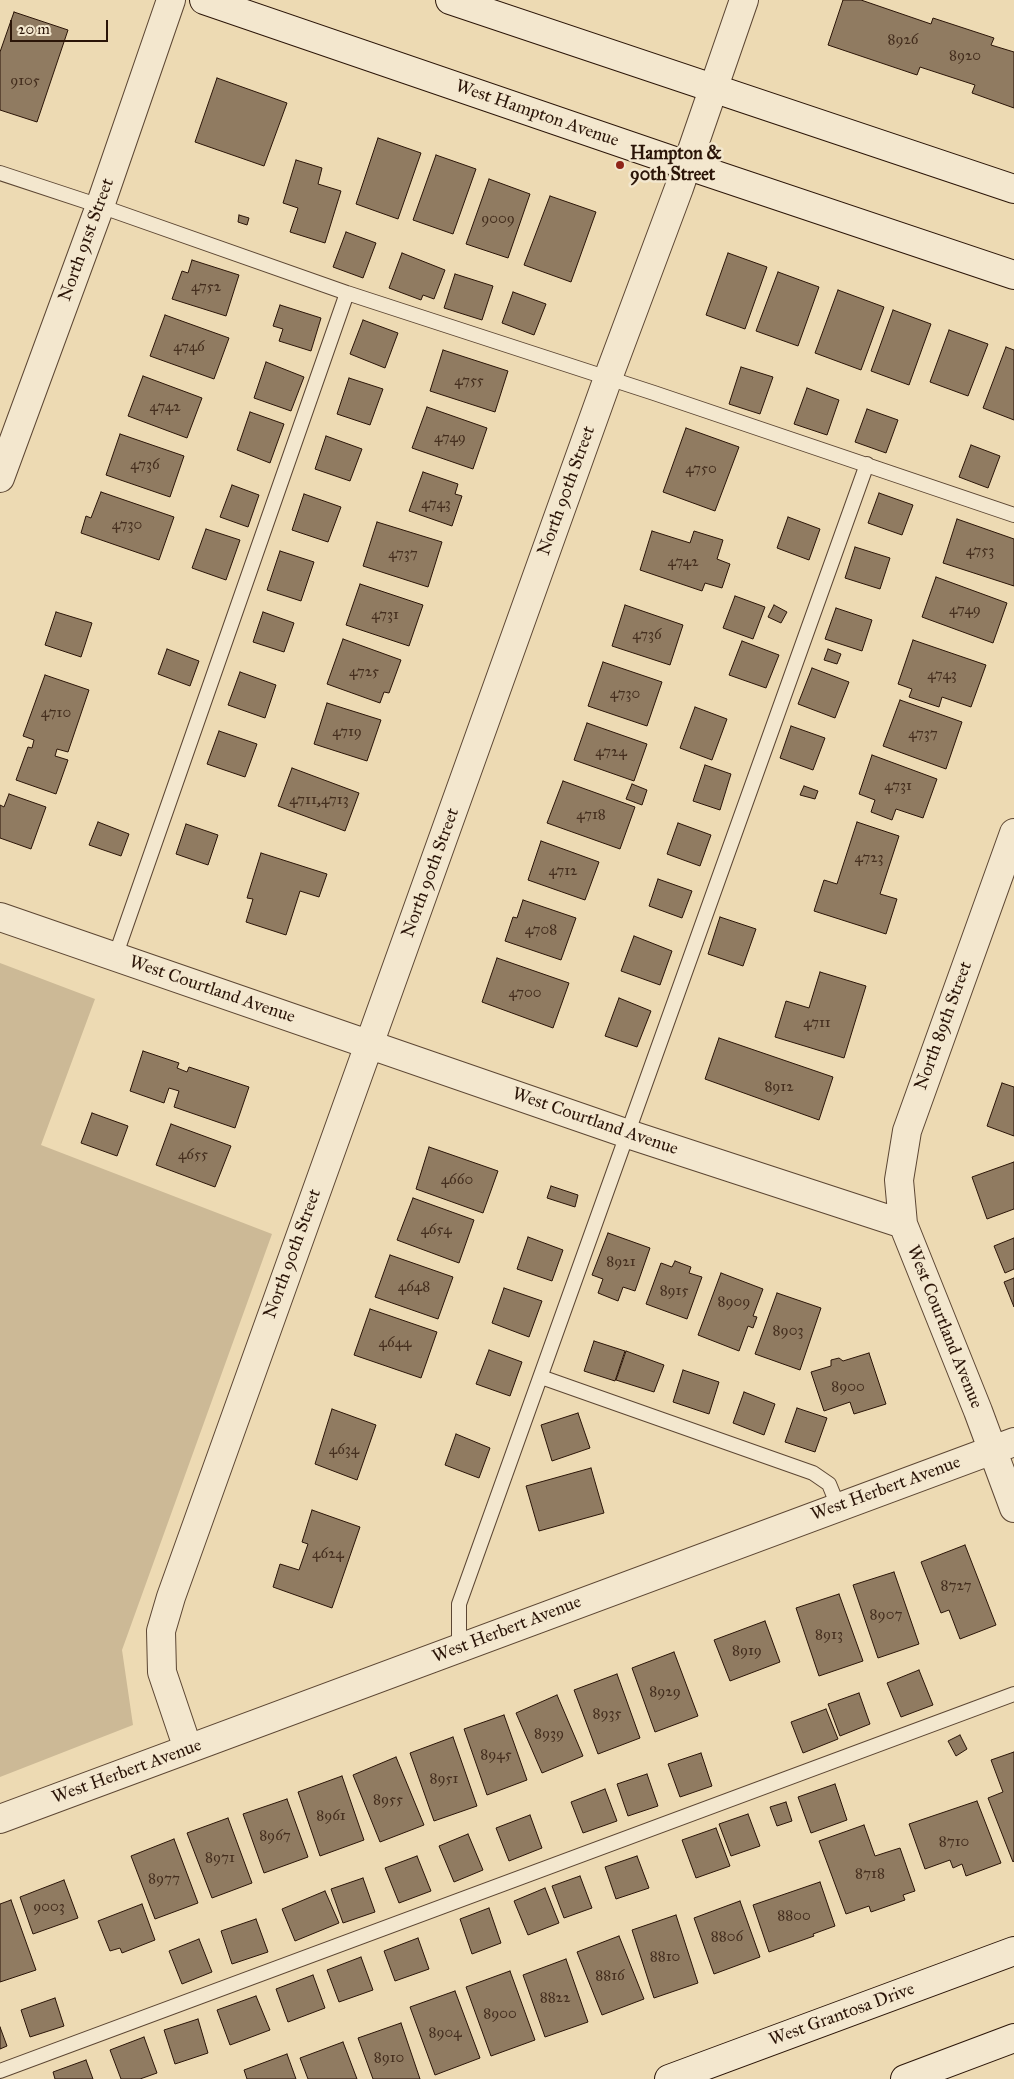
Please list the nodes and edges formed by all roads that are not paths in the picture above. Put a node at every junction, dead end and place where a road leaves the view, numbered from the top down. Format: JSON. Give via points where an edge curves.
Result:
{"nodes":[{"id":1,"x":171,"y":0,"type":"edge"},
{"id":2,"x":204,"y":0,"type":"edge"},
{"id":3,"x":450,"y":0,"type":"edge"},
{"id":4,"x":744,"y":0,"type":"edge"},
{"id":5,"x":713,"y":88,"type":"junction"},
{"id":6,"x":686,"y":165,"type":"junction"},
{"id":7,"x":0,"y":173,"type":"edge"},
{"id":8,"x":1014,"y":189,"type":"edge"},
{"id":9,"x":100,"y":206,"type":"junction"},
{"id":10,"x":1014,"y":275,"type":"edge"},
{"id":11,"x":348,"y":293,"type":"junction"},
{"id":12,"x":608,"y":378,"type":"junction"},
{"id":13,"x":866,"y":464,"type":"junction"},
{"id":14,"x":0,"y":478,"type":"edge"},
{"id":15,"x":1014,"y":515,"type":"edge"},
{"id":16,"x":1014,"y":833,"type":"edge"},
{"id":17,"x":0,"y":917,"type":"edge"},
{"id":18,"x":115,"y":957,"type":"junction"},
{"id":19,"x":369,"y":1044,"type":"junction"},
{"id":20,"x":628,"y":1134,"type":"junction"},
{"id":21,"x":904,"y":1224,"type":"junction"},
{"id":22,"x":541,"y":1377,"type":"junction"},
{"id":23,"x":1004,"y":1446,"type":"edge"},
{"id":24,"x":838,"y":1506,"type":"junction"},
{"id":25,"x":1014,"y":1508,"type":"edge"},
{"id":26,"x":459,"y":1648,"type":"junction"},
{"id":27,"x":1014,"y":1694,"type":"edge"},
{"id":28,"x":188,"y":1749,"type":"junction"},
{"id":29,"x":0,"y":1820,"type":"edge"},
{"id":30,"x":1014,"y":1951,"type":"edge"},
{"id":31,"x":1014,"y":2038,"type":"edge"},
{"id":32,"x":0,"y":2071,"type":"edge"},
{"id":33,"x":670,"y":2079,"type":"edge"},
{"id":34,"x":905,"y":2079,"type":"edge"}],
"edges":[{"from":1,"to":9,"type":"street","name":"North 91st Street"},
{"from":2,"to":6,"type":"street","name":"West Hampton Avenue"},
{"from":3,"to":5,"type":"street"},
{"from":4,"to":5,"type":"street","name":"North 90th Street"},
{"from":5,"to":6,"type":"street","name":"North 90th Street"},
{"from":5,"to":8,"type":"street"},
{"from":6,"to":10,"type":"street","name":"West Hampton Avenue"},
{"from":6,"to":12,"type":"street","name":"North 90th Street"},
{"from":7,"to":9,"type":"lane"},
{"from":9,"to":11,"type":"lane"},
{"from":9,"to":14,"type":"street","name":"North 91st Street"},
{"from":11,"to":12,"type":"lane"},
{"from":11,"to":18,"type":"lane"},
{"from":12,"to":13,"type":"lane"},
{"from":12,"to":19,"type":"street","name":"North 90th Street"},
{"from":13,"to":15,"type":"lane"},
{"from":13,"to":20,"type":"lane"},
{"from":16,"to":21,"type":"street","name":"North 89th Street","via":[[907,1131],[899,1180]]},
{"from":17,"to":18,"type":"street","name":"West Courtland Avenue"},
{"from":18,"to":19,"type":"street","name":"West Courtland Avenue"},
{"from":19,"to":20,"type":"street","name":"West Courtland Avenue"},
{"from":19,"to":28,"type":"street","name":"North 90th Street","via":[[201,1508],[161,1631],[162,1672]]},
{"from":20,"to":21,"type":"street","name":"West Courtland Avenue"},
{"from":20,"to":22,"type":"lane"},
{"from":21,"to":23,"type":"street","name":"West Courtland Avenue"},
{"from":22,"to":24,"type":"lane","via":[[813,1473],[829,1484]]},
{"from":22,"to":26,"type":"lane","via":[[459,1604]]},
{"from":23,"to":24,"type":"street","name":"West Herbert Avenue"},
{"from":23,"to":25,"type":"street","name":"West Courtland Avenue"},
{"from":24,"to":26,"type":"street","name":"West Herbert Avenue"},
{"from":26,"to":28,"type":"street","name":"West Herbert Avenue"},
{"from":27,"to":32,"type":"lane"},
{"from":28,"to":29,"type":"street","name":"West Herbert Avenue"},
{"from":30,"to":33,"type":"street","name":"West Grantosa Drive"},
{"from":31,"to":34,"type":"street"}]}
